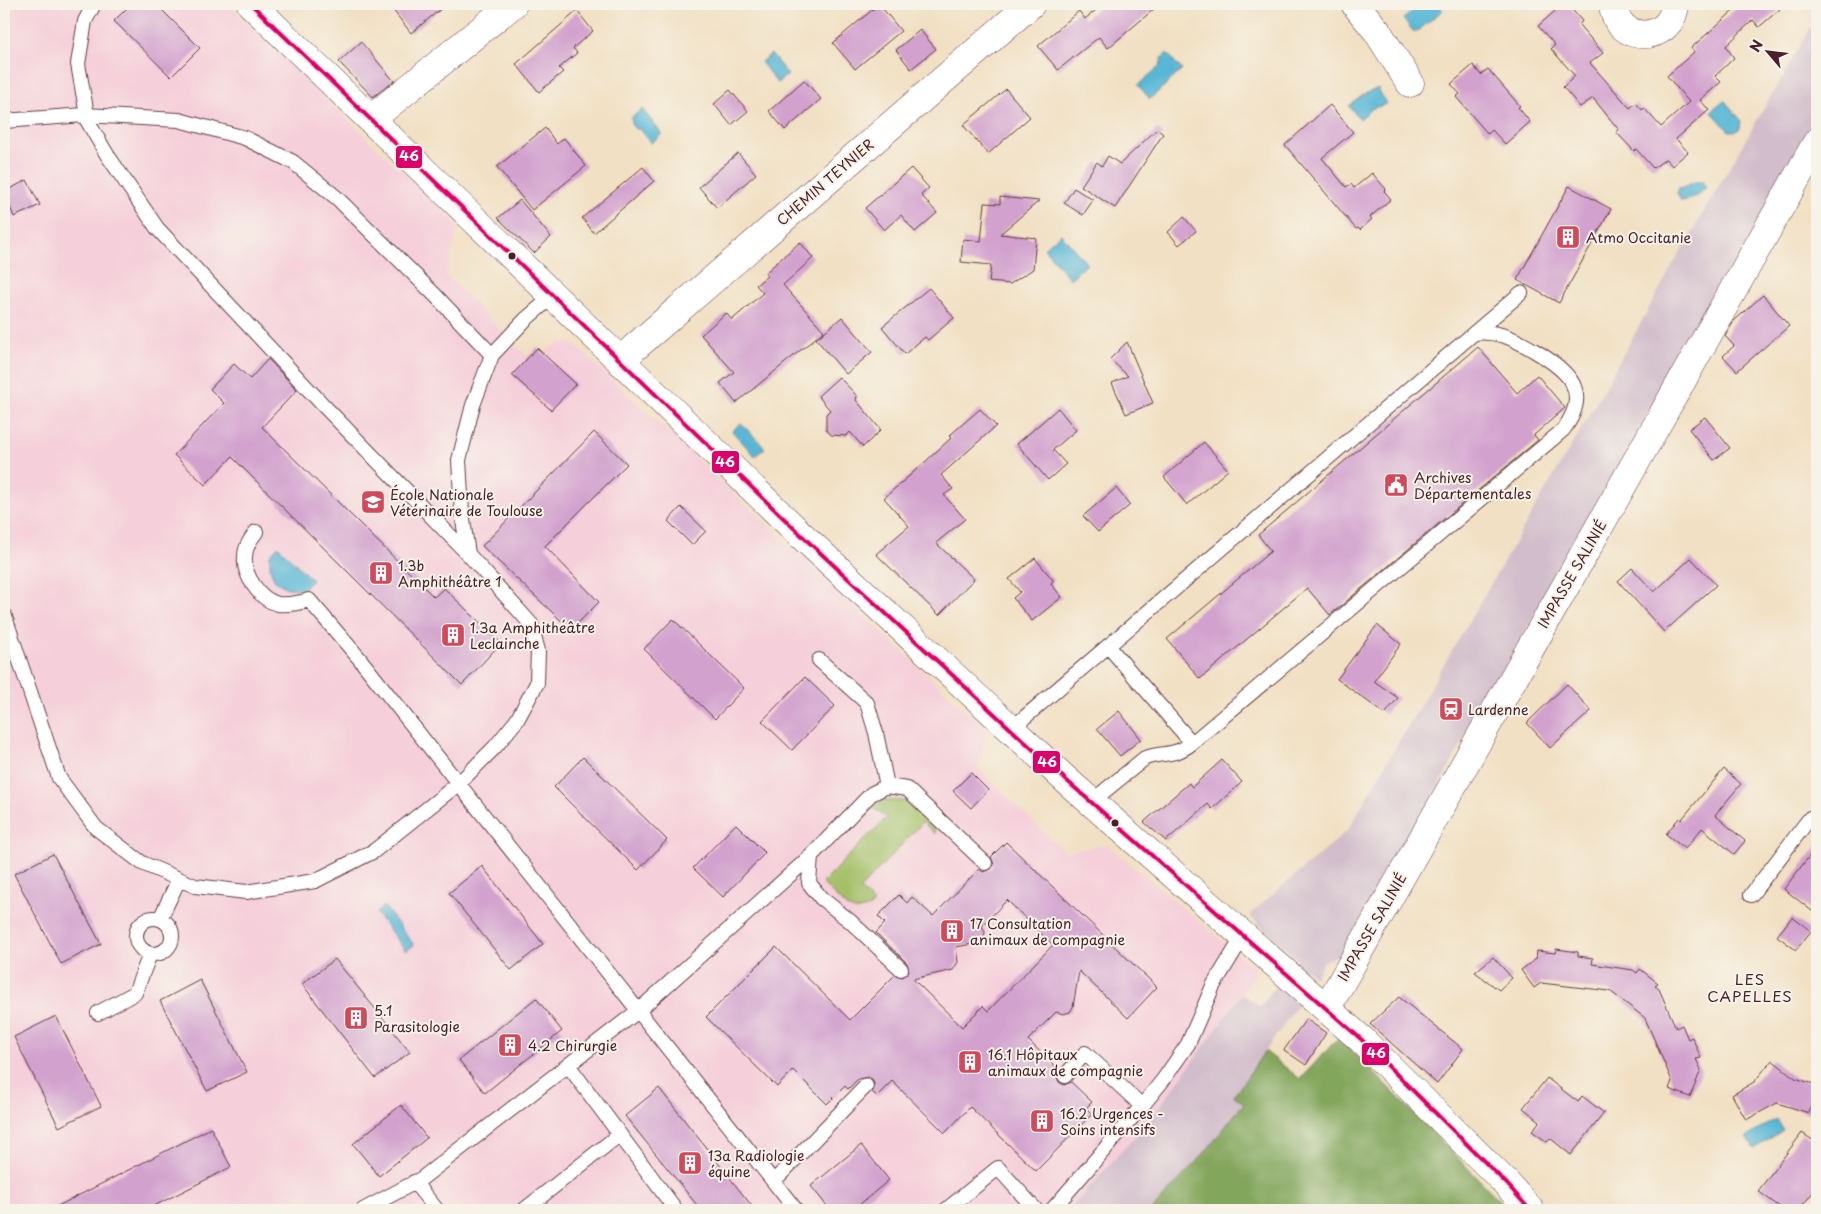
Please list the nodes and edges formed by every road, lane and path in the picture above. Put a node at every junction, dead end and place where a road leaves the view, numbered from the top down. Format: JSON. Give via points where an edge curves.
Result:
{"nodes":[{"id":1,"x":252,"y":4,"type":"edge"},
{"id":2,"x":513,"y":4,"type":"edge"},
{"id":3,"x":1031,"y":4,"type":"edge"},
{"id":4,"x":1355,"y":4,"type":"edge"},
{"id":5,"x":1613,"y":4,"type":"edge"},
{"id":6,"x":1676,"y":4,"type":"edge"},
{"id":7,"x":92,"y":8,"type":"dead end"},
{"id":8,"x":1410,"y":83,"type":"dead end"},
{"id":9,"x":84,"y":115,"type":"junction"},
{"id":10,"x":371,"y":119,"type":"junction"},
{"id":11,"x":4,"y":121,"type":"edge"},
{"id":12,"x":1817,"y":142,"type":"edge"},
{"id":13,"x":1521,"y":293,"type":"dead end"},
{"id":14,"x":553,"y":296,"type":"junction"},
{"id":15,"x":1474,"y":333,"type":"junction"},
{"id":16,"x":492,"y":355,"type":"junction"},
{"id":17,"x":621,"y":362,"type":"junction"},
{"id":18,"x":256,"y":532,"type":"dead end"},
{"id":19,"x":468,"y":554,"type":"junction"},
{"id":20,"x":4,"y":614,"type":"edge"},
{"id":21,"x":1108,"y":646,"type":"junction"},
{"id":22,"x":819,"y":660,"type":"dead end"},
{"id":23,"x":1011,"y":729,"type":"junction"},
{"id":24,"x":1192,"y":743,"type":"junction"},
{"id":25,"x":458,"y":784,"type":"junction"},
{"id":26,"x":887,"y":786,"type":"junction"},
{"id":27,"x":1091,"y":802,"type":"junction"},
{"id":28,"x":1817,"y":823,"type":"edge"},
{"id":29,"x":811,"y":856,"type":"junction"},
{"id":30,"x":985,"y":863,"type":"dead end"},
{"id":31,"x":179,"y":879,"type":"junction"},
{"id":32,"x":1751,"y":895,"type":"dead end"},
{"id":33,"x":160,"y":919,"type":"junction"},
{"id":34,"x":1244,"y":935,"type":"junction"},
{"id":35,"x":150,"y":954,"type":"junction"},
{"id":36,"x":901,"y":969,"type":"dead end"},
{"id":37,"x":1326,"y":1006,"type":"junction"},
{"id":38,"x":638,"y":1011,"type":"junction"},
{"id":39,"x":98,"y":1013,"type":"dead end"},
{"id":40,"x":568,"y":1065,"type":"junction"},
{"id":41,"x":1065,"y":1076,"type":"dead end"},
{"id":42,"x":866,"y":1086,"type":"dead end"},
{"id":43,"x":1142,"y":1106,"type":"junction"},
{"id":44,"x":619,"y":1136,"type":"junction"},
{"id":45,"x":774,"y":1181,"type":"junction"},
{"id":46,"x":414,"y":1182,"type":"junction"},
{"id":47,"x":363,"y":1210,"type":"edge"},
{"id":48,"x":437,"y":1210,"type":"edge"},
{"id":49,"x":524,"y":1210,"type":"edge"},
{"id":50,"x":676,"y":1210,"type":"edge"},
{"id":51,"x":796,"y":1210,"type":"edge"},
{"id":52,"x":946,"y":1210,"type":"edge"},
{"id":53,"x":1036,"y":1210,"type":"edge"},
{"id":54,"x":1052,"y":1210,"type":"edge"},
{"id":55,"x":1530,"y":1210,"type":"edge"}],
"edges":[{"from":1,"to":10,"type":"street"},
{"from":2,"to":10,"type":"street"},
{"from":3,"to":17,"type":"street","name":"CHEMIN TEYNIER"},
{"from":4,"to":8,"type":"street","via":[[1377,31]]},
{"from":5,"to":6,"type":"street","via":[[1613,13],[1619,24],[1641,35],[1664,28],[1672,18]]},
{"from":7,"to":9,"type":"lane","via":[[86,21],[78,64],[87,114]]},
{"from":9,"to":11,"type":"lane"},
{"from":9,"to":16,"type":"lane","via":[[179,120],[245,138],[293,162],[337,198]]},
{"from":9,"to":19,"type":"lane","via":[[157,228]]},
{"from":10,"to":14,"type":"street"},
{"from":12,"to":37,"type":"street","name":"IMPASSE SALINIÉ"},
{"from":13,"to":15,"type":"lane"},
{"from":14,"to":16,"type":"lane"},
{"from":14,"to":17,"type":"street"},
{"from":15,"to":21,"type":"lane"},
{"from":15,"to":24,"type":"lane","via":[[1501,334],[1563,369],[1571,380],[1576,399],[1571,420]]},
{"from":16,"to":19,"type":"lane","via":[[472,405],[459,460]]},
{"from":17,"to":23,"type":"street","via":[[800,534]]},
{"from":18,"to":25,"type":"lane","via":[[246,546],[244,559],[259,593],[277,604],[309,600]]},
{"from":19,"to":25,"type":"lane","via":[[530,624],[538,652],[537,683],[517,720]]},
{"from":20,"to":31,"type":"lane","via":[[59,778],[96,828],[142,863]]},
{"from":21,"to":23,"type":"lane"},
{"from":21,"to":24,"type":"lane"},
{"from":22,"to":26,"type":"lane","via":[[867,703]]},
{"from":23,"to":27,"type":"street"},
{"from":24,"to":27,"type":"lane","via":[[1171,754],[1154,754],[1145,758]]},
{"from":25,"to":31,"type":"lane","via":[[374,851],[315,881],[246,892],[195,886]]},
{"from":25,"to":38,"type":"lane"},
{"from":26,"to":29,"type":"lane","via":[[871,794]]},
{"from":26,"to":30,"type":"lane","via":[[907,789]]},
{"from":27,"to":34,"type":"street"},
{"from":28,"to":32,"type":"lane","via":[[1810,818]]},
{"from":29,"to":36,"type":"lane","via":[[809,883],[821,898]]},
{"from":29,"to":38,"type":"lane"},
{"from":31,"to":33,"type":"lane"},
{"from":33,"to":35,"type":"lane","via":[[170,928],[172,939],[166,950]]},
{"from":33,"to":35,"type":"lane","via":[[150,919],[137,930],[140,947]]},
{"from":34,"to":37,"type":"street"},
{"from":34,"to":43,"type":"lane","via":[[1214,986],[1188,1044]]},
{"from":35,"to":39,"type":"lane","via":[[134,993]]},
{"from":37,"to":55,"type":"street"},
{"from":38,"to":40,"type":"lane"},
{"from":38,"to":45,"type":"lane"},
{"from":40,"to":44,"type":"lane"},
{"from":40,"to":46,"type":"lane"},
{"from":41,"to":43,"type":"lane","via":[[1085,1053]]},
{"from":42,"to":45,"type":"lane"},
{"from":43,"to":54,"type":"lane"},
{"from":44,"to":49,"type":"lane"},
{"from":44,"to":50,"type":"lane"},
{"from":45,"to":51,"type":"lane"},
{"from":46,"to":47,"type":"lane"},
{"from":46,"to":48,"type":"lane"},
{"from":52,"to":53,"type":"lane","via":[[998,1168]]}]}
